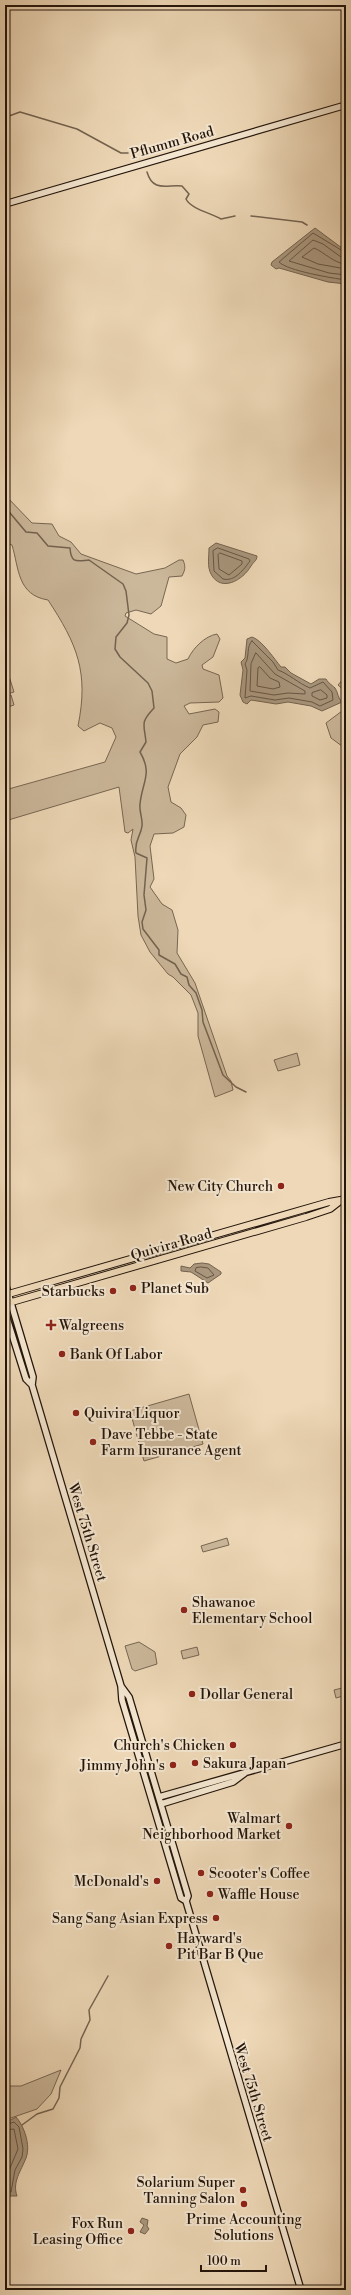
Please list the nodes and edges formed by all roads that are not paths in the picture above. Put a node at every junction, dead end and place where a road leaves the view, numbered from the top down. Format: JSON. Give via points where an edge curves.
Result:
{"nodes":[{"id":1,"x":346,"y":104,"type":"edge"},
{"id":2,"x":5,"y":204,"type":"edge"},
{"id":3,"x":343,"y":1200,"type":"edge"},
{"id":4,"x":250,"y":1226,"type":"junction"},
{"id":5,"x":253,"y":1233,"type":"junction"},
{"id":6,"x":78,"y":1275,"type":"junction"},
{"id":7,"x":5,"y":1283,"type":"edge"},
{"id":8,"x":80,"y":1283,"type":"junction"},
{"id":9,"x":7,"y":1295,"type":"edge"},
{"id":10,"x":8,"y":1304,"type":"edge"},
{"id":11,"x":5,"y":1312,"type":"edge"},
{"id":12,"x":32,"y":1385,"type":"junction"},
{"id":13,"x":121,"y":1686,"type":"junction"},
{"id":14,"x":346,"y":1744,"type":"edge"},
{"id":15,"x":246,"y":1773,"type":"junction"},
{"id":16,"x":159,"y":1797,"type":"junction"},
{"id":17,"x":161,"y":1804,"type":"junction"},
{"id":18,"x":186,"y":1901,"type":"junction"},
{"id":19,"x":300,"y":2290,"type":"edge"}],
"edges":[{"from":1,"to":2,"type":"main road","name":"Pflumm Road"},
{"from":3,"to":4,"type":"main road","name":"Quivira Road"},
{"from":3,"to":5,"type":"main road","name":"Quivira Road","via":[[330,1209]]},
{"from":4,"to":5,"type":"main road"},
{"from":4,"to":6,"type":"main road","name":"Quivira Road"},
{"from":5,"to":8,"type":"main road","name":"Quivira Road"},
{"from":6,"to":8,"type":"main road"},
{"from":6,"to":9,"type":"main road","name":"Quivira Road"},
{"from":7,"to":9,"type":"main road","name":"West 75th Street"},
{"from":8,"to":10,"type":"main road","name":"Quivira Road"},
{"from":9,"to":10,"type":"main road","name":"West 75th Street"},
{"from":10,"to":12,"type":"main road","name":"West 75th Street","via":[[33,1376]]},
{"from":11,"to":12,"type":"main road","name":"West 75th Street","via":[[26,1379]]},
{"from":12,"to":13,"type":"main road","name":"West 75th Street"},
{"from":13,"to":16,"type":"main road","name":"West 75th Street","via":[[129,1697]]},
{"from":13,"to":18,"type":"main road","name":"West 75th Street","via":[[122,1700],[181,1898]]},
{"from":14,"to":15,"type":"main road"},
{"from":15,"to":16,"type":"main road","via":[[231,1775]]},
{"from":15,"to":17,"type":"main road","via":[[233,1782]]},
{"from":16,"to":17,"type":"main road","name":"West 75th Street"},
{"from":17,"to":18,"type":"main road","name":"West 75th Street","via":[[188,1896]]},
{"from":18,"to":19,"type":"main road","name":"West 75th Street"}]}
